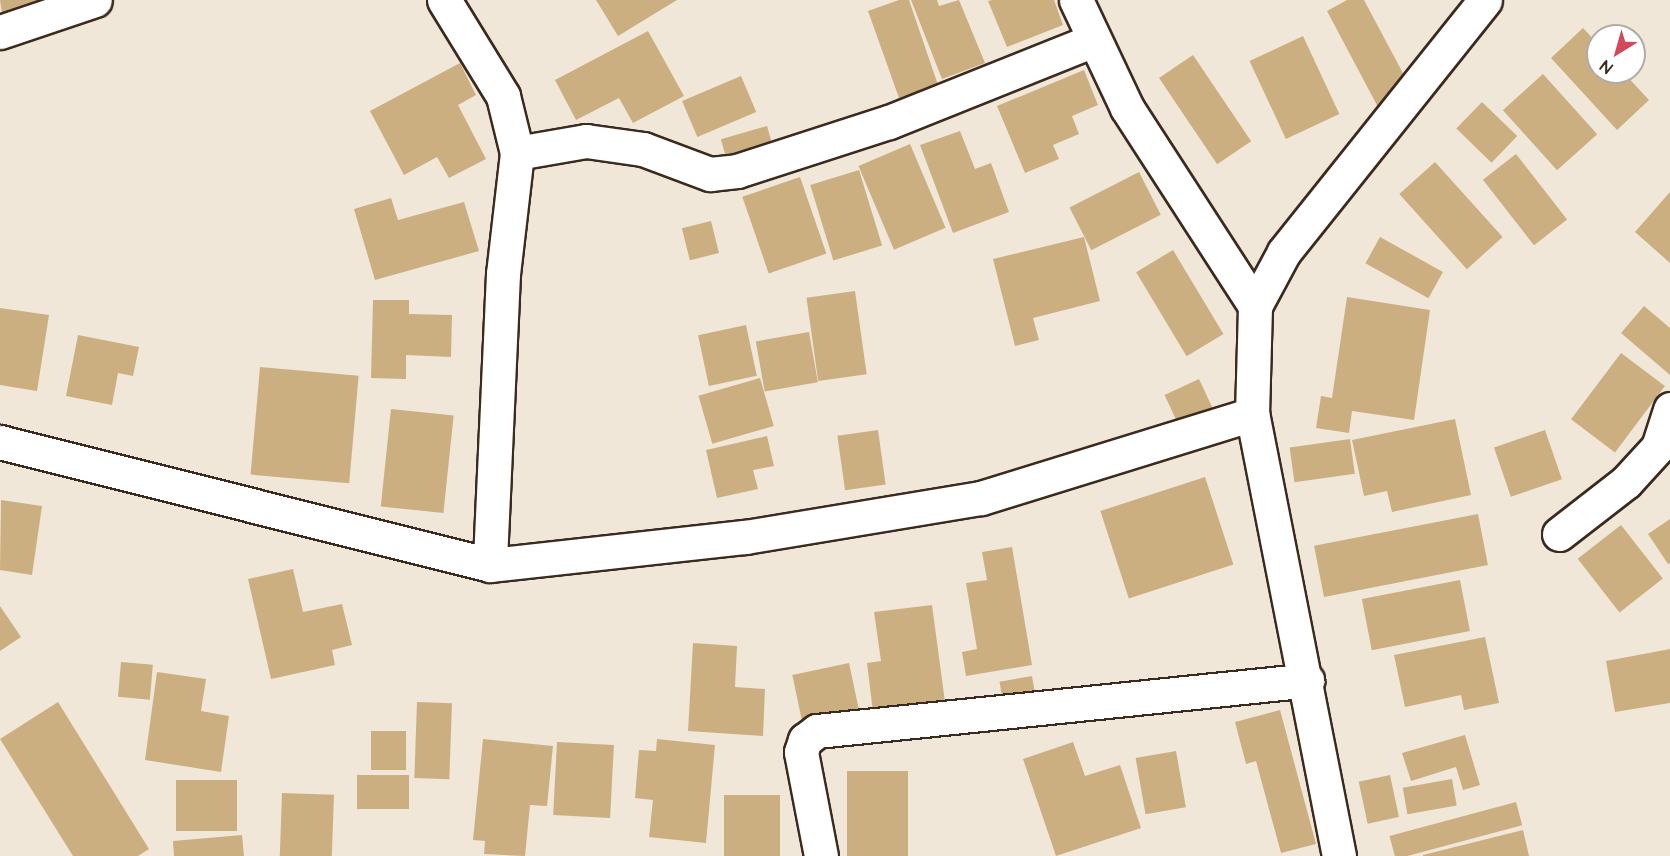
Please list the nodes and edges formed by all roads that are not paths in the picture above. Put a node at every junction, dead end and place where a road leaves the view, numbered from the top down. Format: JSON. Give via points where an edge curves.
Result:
{"nodes":[{"id":1,"x":95,"y":0,"type":"edge"},
{"id":2,"x":444,"y":0,"type":"edge"},
{"id":3,"x":1076,"y":0,"type":"edge"},
{"id":4,"x":1485,"y":0,"type":"edge"},
{"id":5,"x":0,"y":32,"type":"edge"},
{"id":6,"x":1094,"y":40,"type":"junction"},
{"id":7,"x":517,"y":153,"type":"junction"},
{"id":8,"x":1255,"y":306,"type":"junction"},
{"id":9,"x":1670,"y":409,"type":"edge"},
{"id":10,"x":1252,"y":414,"type":"junction"},
{"id":11,"x":0,"y":442,"type":"edge"},
{"id":12,"x":1559,"y":534,"type":"dead end"},
{"id":13,"x":490,"y":565,"type":"junction"},
{"id":14,"x":1307,"y":680,"type":"junction"},
{"id":15,"x":821,"y":856,"type":"edge"},
{"id":16,"x":1340,"y":856,"type":"edge"}],
"edges":[{"from":1,"to":5,"type":"street"},
{"from":2,"to":7,"type":"street","via":[[503,96]]},
{"from":3,"to":6,"type":"street"},
{"from":4,"to":8,"type":"street","via":[[1284,252]]},
{"from":6,"to":7,"type":"street","via":[[889,122],[737,171],[710,174],[643,149],[586,141]]},
{"from":6,"to":8,"type":"street","via":[[1127,108]]},
{"from":7,"to":13,"type":"street","via":[[503,274]]},
{"from":8,"to":10,"type":"street"},
{"from":9,"to":12,"type":"street","via":[[1658,447],[1626,482]]},
{"from":10,"to":13,"type":"street","via":[[981,498],[745,537]]},
{"from":10,"to":14,"type":"street"},
{"from":11,"to":13,"type":"street"},
{"from":14,"to":15,"type":"street","via":[[817,730],[805,740],[801,752]]},
{"from":14,"to":16,"type":"street"}]}
